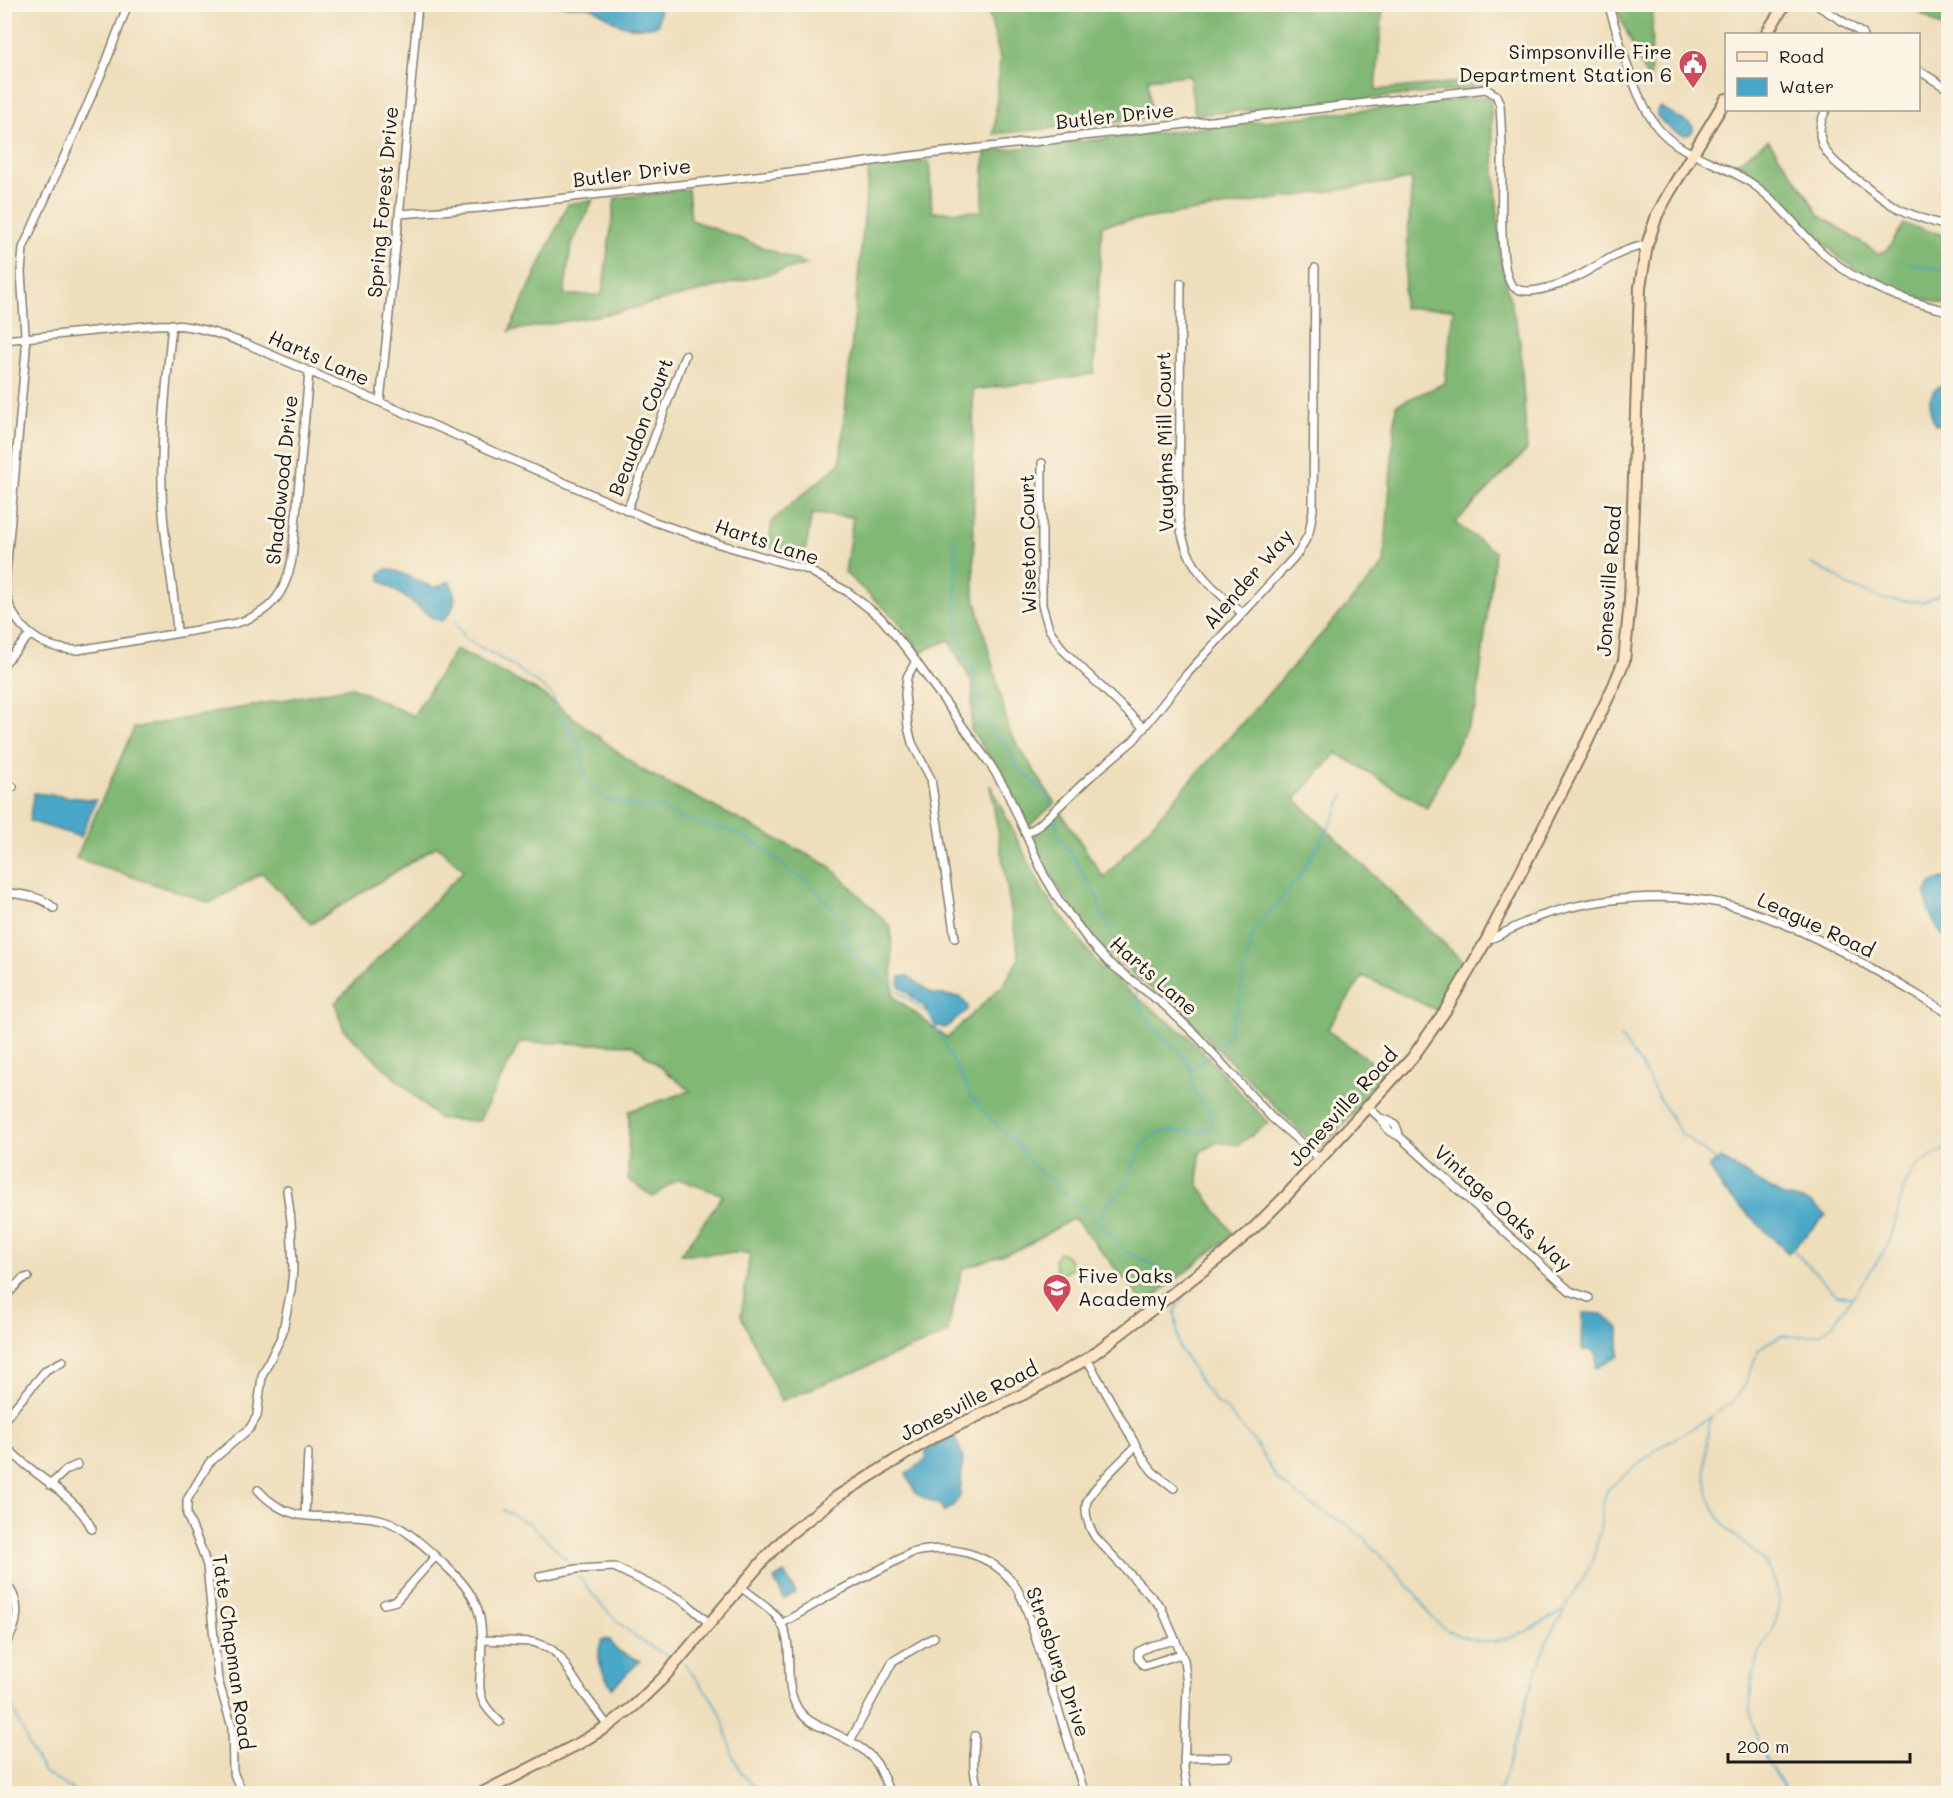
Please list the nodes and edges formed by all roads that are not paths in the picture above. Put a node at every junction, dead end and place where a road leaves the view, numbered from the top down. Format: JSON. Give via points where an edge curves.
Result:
{"nodes":[{"id":1,"x":128,"y":4,"type":"edge"},
{"id":2,"x":418,"y":4,"type":"edge"},
{"id":3,"x":1608,"y":4,"type":"edge"},
{"id":4,"x":1785,"y":4,"type":"edge"},
{"id":5,"x":1815,"y":4,"type":"edge"},
{"id":6,"x":1767,"y":33,"type":"edge"},
{"id":7,"x":1861,"y":33,"type":"edge"},
{"id":8,"x":1920,"y":71,"type":"edge"},
{"id":9,"x":1948,"y":89,"type":"edge"},
{"id":10,"x":1725,"y":101,"type":"edge"},
{"id":11,"x":1827,"y":111,"type":"edge"},
{"id":12,"x":1693,"y":153,"type":"junction"},
{"id":13,"x":399,"y":214,"type":"junction"},
{"id":14,"x":1948,"y":227,"type":"edge"},
{"id":15,"x":1647,"y":245,"type":"junction"},
{"id":16,"x":1315,"y":268,"type":"dead end"},
{"id":17,"x":1181,"y":283,"type":"dead end"},
{"id":18,"x":1948,"y":311,"type":"edge"},
{"id":19,"x":172,"y":324,"type":"junction"},
{"id":20,"x":27,"y":337,"type":"junction"},
{"id":21,"x":4,"y":340,"type":"edge"},
{"id":22,"x":686,"y":355,"type":"dead end"},
{"id":23,"x":309,"y":372,"type":"junction"},
{"id":24,"x":380,"y":402,"type":"junction"},
{"id":25,"x":1042,"y":463,"type":"dead end"},
{"id":26,"x":627,"y":511,"type":"junction"},
{"id":27,"x":1242,"y":613,"type":"junction"},
{"id":28,"x":177,"y":633,"type":"junction"},
{"id":29,"x":30,"y":635,"type":"junction"},
{"id":30,"x":915,"y":661,"type":"junction"},
{"id":31,"x":4,"y":664,"type":"edge"},
{"id":32,"x":1144,"y":728,"type":"junction"},
{"id":33,"x":1026,"y":834,"type":"junction"},
{"id":34,"x":4,"y":892,"type":"edge"},
{"id":35,"x":54,"y":908,"type":"dead end"},
{"id":36,"x":955,"y":938,"type":"dead end"},
{"id":37,"x":1486,"y":941,"type":"junction"},
{"id":38,"x":1948,"y":1013,"type":"edge"},
{"id":39,"x":1368,"y":1107,"type":"junction"},
{"id":40,"x":1320,"y":1159,"type":"junction"},
{"id":41,"x":287,"y":1190,"type":"dead end"},
{"id":42,"x":28,"y":1277,"type":"dead end"},
{"id":43,"x":4,"y":1298,"type":"edge"},
{"id":44,"x":1589,"y":1298,"type":"dead end"},
{"id":45,"x":1087,"y":1359,"type":"junction"},
{"id":46,"x":63,"y":1361,"type":"dead end"},
{"id":47,"x":4,"y":1420,"type":"edge"},
{"id":48,"x":4,"y":1444,"type":"edge"},
{"id":49,"x":1135,"y":1447,"type":"junction"},
{"id":50,"x":308,"y":1453,"type":"dead end"},
{"id":51,"x":77,"y":1465,"type":"dead end"},
{"id":52,"x":50,"y":1485,"type":"junction"},
{"id":53,"x":1174,"y":1488,"type":"dead end"},
{"id":54,"x":258,"y":1490,"type":"dead end"},
{"id":55,"x":305,"y":1516,"type":"junction"},
{"id":56,"x":92,"y":1529,"type":"dead end"},
{"id":57,"x":435,"y":1557,"type":"junction"},
{"id":58,"x":540,"y":1576,"type":"dead end"},
{"id":59,"x":4,"y":1582,"type":"edge"},
{"id":60,"x":741,"y":1587,"type":"junction"},
{"id":61,"x":384,"y":1604,"type":"dead end"},
{"id":62,"x":710,"y":1624,"type":"junction"},
{"id":63,"x":782,"y":1624,"type":"junction"},
{"id":64,"x":934,"y":1637,"type":"dead end"},
{"id":65,"x":482,"y":1640,"type":"junction"},
{"id":66,"x":1176,"y":1640,"type":"junction"},
{"id":67,"x":4,"y":1646,"type":"edge"},
{"id":68,"x":1181,"y":1654,"type":"junction"},
{"id":69,"x":500,"y":1722,"type":"dead end"},
{"id":70,"x":608,"y":1726,"type":"junction"},
{"id":71,"x":975,"y":1736,"type":"dead end"},
{"id":72,"x":850,"y":1741,"type":"junction"},
{"id":73,"x":1228,"y":1757,"type":"dead end"},
{"id":74,"x":1184,"y":1758,"type":"junction"},
{"id":75,"x":244,"y":1794,"type":"edge"},
{"id":76,"x":480,"y":1794,"type":"edge"},
{"id":77,"x":890,"y":1794,"type":"edge"},
{"id":78,"x":981,"y":1794,"type":"edge"},
{"id":79,"x":1085,"y":1794,"type":"edge"},
{"id":80,"x":1188,"y":1794,"type":"edge"}],
"edges":[{"from":1,"to":20,"type":"street","via":[[104,68],[25,241],[21,272]]},
{"from":2,"to":13,"type":"street","name":"Spring Forest Drive"},
{"from":3,"to":12,"type":"street","via":[[1645,108],[1663,133]]},
{"from":4,"to":6,"type":"street"},
{"from":5,"to":7,"type":"street"},
{"from":8,"to":9,"type":"street"},
{"from":10,"to":12,"type":"street","name":"Jonesville Road"},
{"from":11,"to":14,"type":"street","via":[[1821,124],[1821,140],[1834,163],[1898,208]]},
{"from":12,"to":15,"type":"street","name":"Jonesville Road","via":[[1661,207]]},
{"from":12,"to":18,"type":"street","via":[[1755,186],[1845,269],[1892,295]]},
{"from":13,"to":15,"type":"street","name":"Butler Drive","via":[[480,208],[1486,89],[1496,95],[1500,105],[1502,225],[1506,271],[1512,286],[1523,291],[1559,284],[1622,252]]},
{"from":13,"to":24,"type":"street","name":"Spring Forest Drive"},
{"from":15,"to":37,"type":"street","name":"Jonesville Road","via":[[1640,287],[1630,602],[1624,661]]},
{"from":16,"to":27,"type":"street","name":"Alender Way","via":[[1311,526],[1299,552]]},
{"from":17,"to":27,"type":"street","name":"Vaughns Mill Court","via":[[1181,533],[1195,567]]},
{"from":19,"to":20,"type":"street","name":"Harts Lane"},
{"from":19,"to":23,"type":"street","name":"Harts Lane","via":[[218,333]]},
{"from":19,"to":28,"type":"street","via":[[162,489]]},
{"from":20,"to":21,"type":"street","name":"Harts Lane"},
{"from":20,"to":29,"type":"street","name":"Shadowood Drive","via":[[5,585],[15,617]]},
{"from":22,"to":26,"type":"street","name":"Beaudon Court"},
{"from":23,"to":24,"type":"street","name":"Harts Lane"},
{"from":23,"to":28,"type":"street","name":"Shadowood Drive","via":[[292,559],[284,587],[269,607],[250,619]]},
{"from":24,"to":26,"type":"street","name":"Harts Lane"},
{"from":25,"to":32,"type":"street","name":"Wiseton Court","via":[[1042,605],[1047,623],[1068,656]]},
{"from":26,"to":30,"type":"street","name":"Harts Lane","via":[[825,578],[872,609]]},
{"from":27,"to":32,"type":"street","name":"Alender Way"},
{"from":28,"to":29,"type":"street","name":"Shadowood Drive","via":[[78,650],[44,644]]},
{"from":29,"to":31,"type":"street"},
{"from":30,"to":33,"type":"street","name":"Harts Lane","via":[[990,764]]},
{"from":30,"to":36,"type":"street","via":[[907,677],[908,727],[931,779]]},
{"from":32,"to":33,"type":"street","name":"Alender Way","via":[[1125,750]]},
{"from":33,"to":40,"type":"street","name":"Harts Lane","via":[[1053,890],[1100,954],[1164,1005],[1271,1117]]},
{"from":34,"to":35,"type":"street","via":[[39,898]]},
{"from":37,"to":38,"type":"street","name":"League Road","via":[[1544,915],[1585,905],[1642,898],[1717,903],[1798,930]]},
{"from":37,"to":39,"type":"street","name":"Jonesville Road","via":[[1427,1038]]},
{"from":39,"to":40,"type":"street","name":"Jonesville Road"},
{"from":39,"to":44,"type":"street","name":"Vintage Oaks Way","via":[[1389,1131],[1570,1291]]},
{"from":40,"to":45,"type":"street","name":"Jonesville Road","via":[[1255,1227]]},
{"from":41,"to":75,"type":"street","name":"Tate Chapman Road","via":[[292,1231],[291,1290],[282,1335],[262,1376],[257,1417],[250,1428],[209,1463],[186,1506],[207,1566],[218,1680],[232,1727],[233,1771]]},
{"from":42,"to":43,"type":"street"},
{"from":45,"to":49,"type":"street"},
{"from":45,"to":60,"type":"street","name":"Jonesville Road","via":[[939,1434],[854,1486],[787,1536]]},
{"from":46,"to":47,"type":"street","via":[[46,1370]]},
{"from":48,"to":52,"type":"street"},
{"from":49,"to":53,"type":"street","via":[[1153,1472]]},
{"from":49,"to":66,"type":"street","via":[[1091,1493],[1086,1503],[1088,1525],[1161,1607]]},
{"from":50,"to":55,"type":"street"},
{"from":51,"to":52,"type":"street"},
{"from":52,"to":56,"type":"street","via":[[82,1511]]},
{"from":54,"to":55,"type":"street","via":[[275,1507]]},
{"from":55,"to":57,"type":"street","via":[[384,1520]]},
{"from":57,"to":61,"type":"street","via":[[396,1601]]},
{"from":57,"to":65,"type":"street","via":[[463,1582],[476,1601]]},
{"from":58,"to":62,"type":"street","via":[[614,1567],[684,1601]]},
{"from":59,"to":67,"type":"street","via":[[15,1598],[17,1621]]},
{"from":60,"to":62,"type":"street","name":"Jonesville Road"},
{"from":60,"to":63,"type":"street"},
{"from":62,"to":70,"type":"street","name":"Jonesville Road","via":[[645,1697]]},
{"from":63,"to":72,"type":"street","via":[[795,1703],[811,1722]]},
{"from":63,"to":79,"type":"street","name":"Strasburg Drive","via":[[911,1553],[944,1549],[979,1557],[998,1568],[1016,1587],[1026,1608]]},
{"from":64,"to":72,"type":"street","via":[[893,1661]]},
{"from":65,"to":69,"type":"street","via":[[482,1700]]},
{"from":65,"to":70,"type":"street","via":[[533,1642],[550,1648]]},
{"from":66,"to":68,"type":"street"},
{"from":66,"to":68,"type":"street","via":[[1150,1646],[1138,1653],[1138,1658],[1144,1666]]},
{"from":68,"to":74,"type":"street","via":[[1187,1685]]},
{"from":70,"to":76,"type":"street","name":"Jonesville Road"},
{"from":71,"to":78,"type":"street","via":[[976,1785]]},
{"from":72,"to":77,"type":"street","via":[[878,1765]]},
{"from":73,"to":74,"type":"street"},
{"from":74,"to":80,"type":"street"}]}
